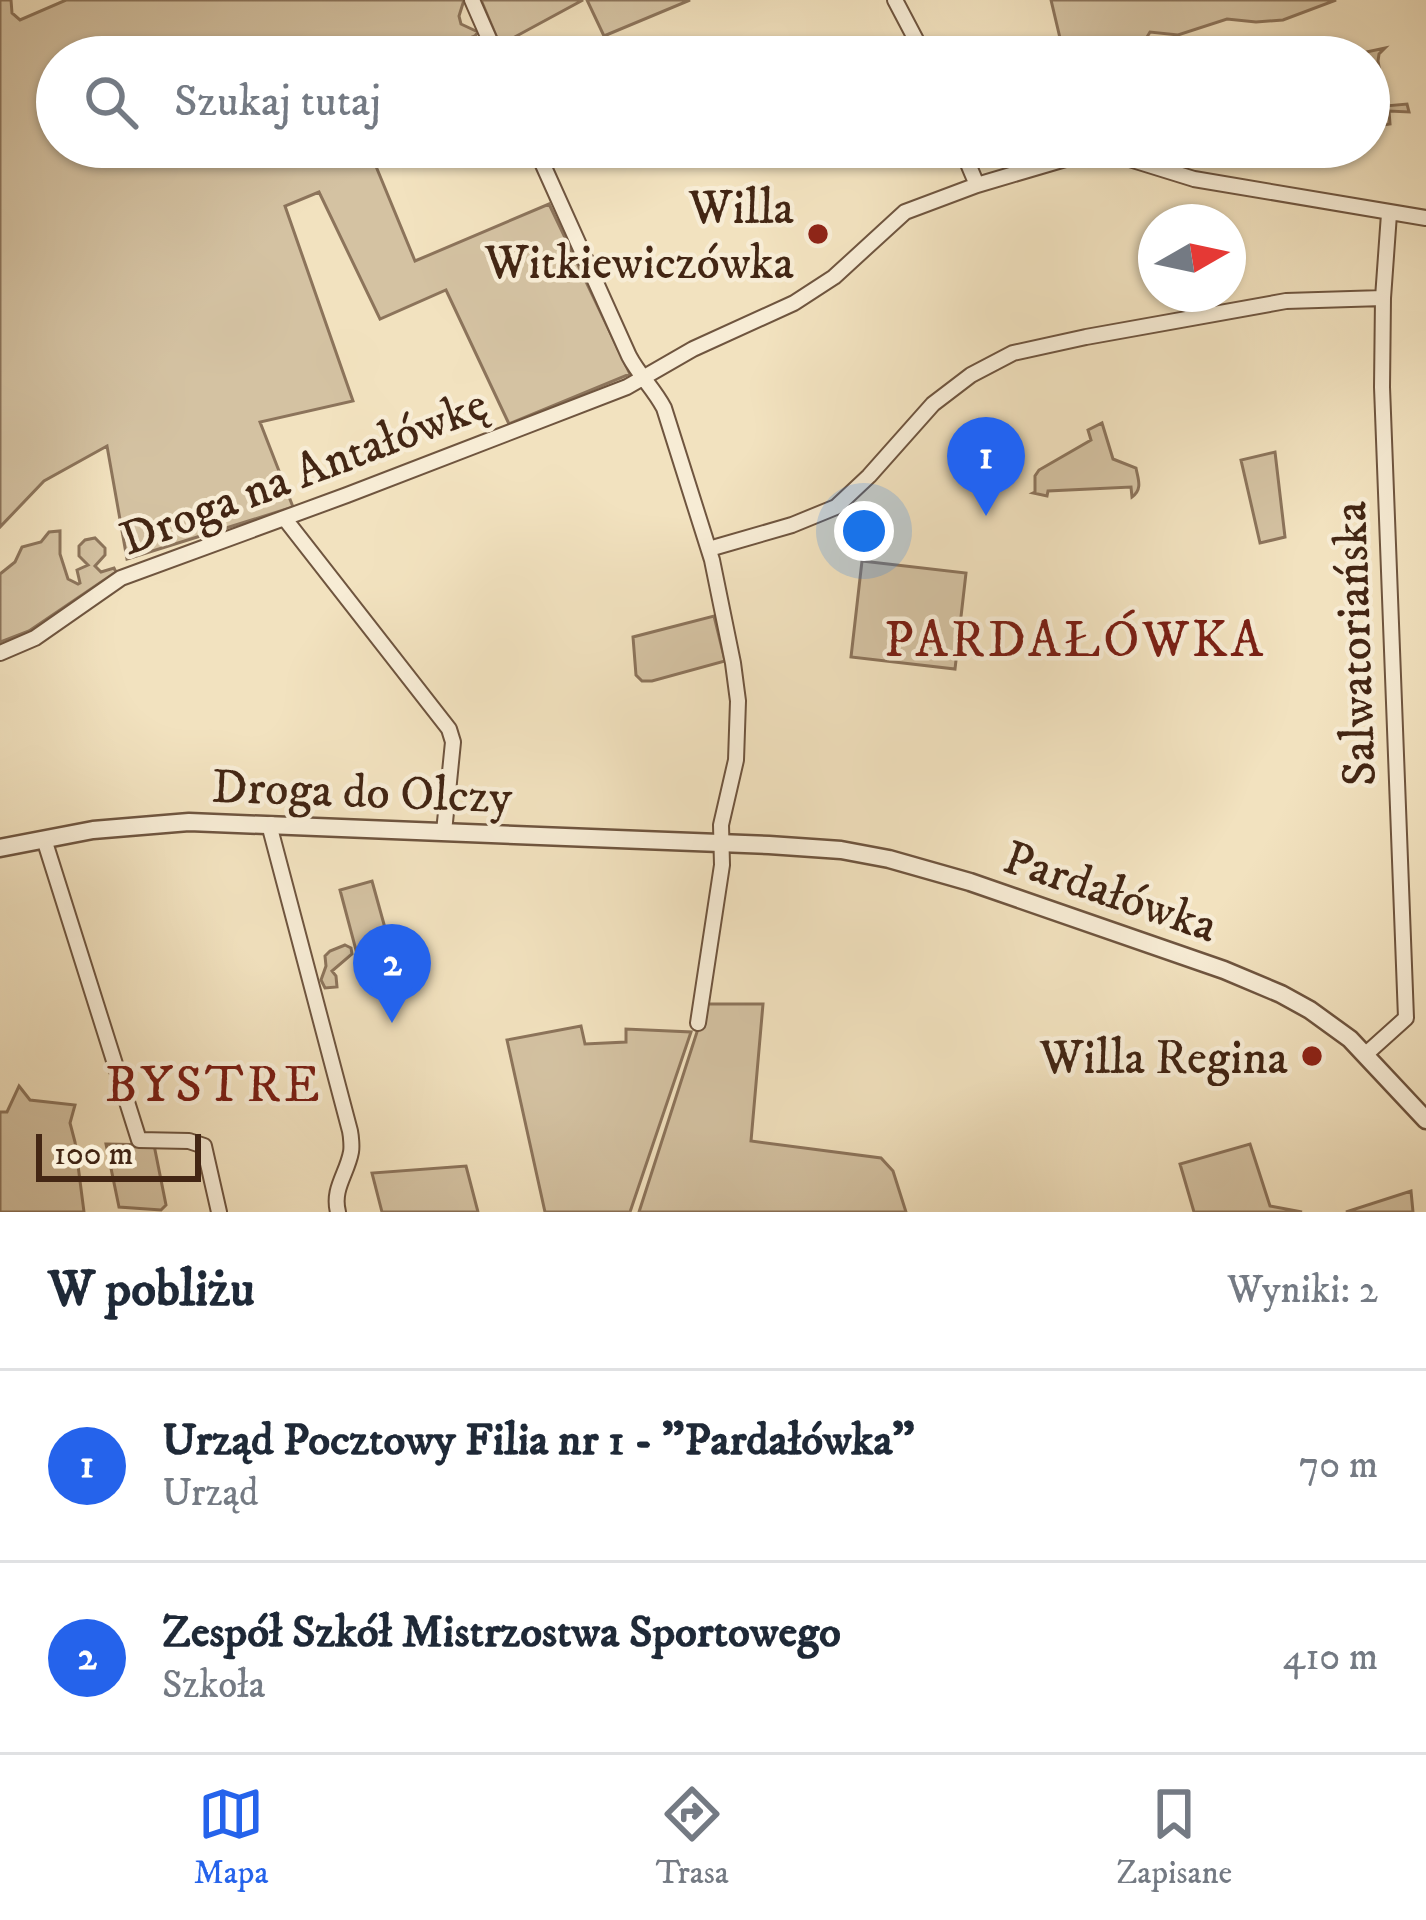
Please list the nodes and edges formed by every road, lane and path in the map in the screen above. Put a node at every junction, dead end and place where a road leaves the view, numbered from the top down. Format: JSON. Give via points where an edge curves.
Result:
{"nodes":[{"id":1,"x":472,"y":0,"type":"edge"},
{"id":2,"x":895,"y":0,"type":"edge"},
{"id":3,"x":488,"y":36,"type":"edge"},
{"id":4,"x":914,"y":36,"type":"edge"},
{"id":5,"x":544,"y":168,"type":"edge"},
{"id":6,"x":970,"y":168,"type":"edge"},
{"id":7,"x":1037,"y":168,"type":"edge"},
{"id":8,"x":1158,"y":168,"type":"edge"},
{"id":9,"x":977,"y":185,"type":"junction"},
{"id":10,"x":1389,"y":214,"type":"junction"},
{"id":11,"x":1426,"y":218,"type":"edge"},
{"id":12,"x":1383,"y":298,"type":"junction"},
{"id":13,"x":642,"y":378,"type":"junction"},
{"id":14,"x":285,"y":519,"type":"junction"},
{"id":15,"x":709,"y":549,"type":"junction"},
{"id":16,"x":0,"y":653,"type":"edge"},
{"id":17,"x":271,"y":824,"type":"junction"},
{"id":18,"x":444,"y":832,"type":"junction"},
{"id":19,"x":44,"y":839,"type":"junction"},
{"id":20,"x":722,"y":843,"type":"junction"},
{"id":21,"x":0,"y":848,"type":"edge"},
{"id":22,"x":698,"y":1023,"type":"dead end"},
{"id":23,"x":1366,"y":1054,"type":"junction"},
{"id":24,"x":1426,"y":1120,"type":"edge"},
{"id":25,"x":219,"y":1212,"type":"edge"},
{"id":26,"x":338,"y":1212,"type":"edge"}],
"edges":[{"from":1,"to":3,"type":"street"},
{"from":2,"to":4,"type":"street"},
{"from":5,"to":13,"type":"street"},
{"from":6,"to":9,"type":"street"},
{"from":7,"to":9,"type":"street","name":"Droga na Antałówkę"},
{"from":8,"to":10,"type":"street","name":"Droga na Antałówkę"},
{"from":9,"to":13,"type":"street","name":"Droga na Antałówkę","via":[[905,212],[794,303]]},
{"from":10,"to":11,"type":"street","name":"Droga na Antałówkę"},
{"from":10,"to":12,"type":"street","name":"Salwatoriańska"},
{"from":12,"to":15,"type":"street","via":[[1286,302],[1013,353],[931,406],[836,507]]},
{"from":12,"to":23,"type":"street","name":"Salwatoriańska","via":[[1406,1018]]},
{"from":13,"to":14,"type":"street","name":"Droga na Antałówkę"},
{"from":13,"to":15,"type":"street","via":[[664,408]]},
{"from":14,"to":16,"type":"street","name":"Droga na Antałówkę","via":[[121,578]]},
{"from":14,"to":18,"type":"street","via":[[449,729]]},
{"from":15,"to":20,"type":"street","via":[[738,701]]},
{"from":17,"to":18,"type":"street","name":"Droga do Olczy"},
{"from":17,"to":19,"type":"street","name":"Droga do Olczy","via":[[160,823]]},
{"from":17,"to":26,"type":"street","via":[[350,1131]]},
{"from":18,"to":20,"type":"street","name":"Droga do Olczy"},
{"from":19,"to":21,"type":"street","name":"Droga do Olczy"},
{"from":19,"to":25,"type":"street","via":[[139,1140],[204,1146]]},
{"from":20,"to":22,"type":"street"},
{"from":20,"to":23,"type":"street","name":"Pardałówka","via":[[841,850],[970,882],[1270,989],[1328,1021]]},
{"from":23,"to":24,"type":"street","name":"Pardałówka"}]}
